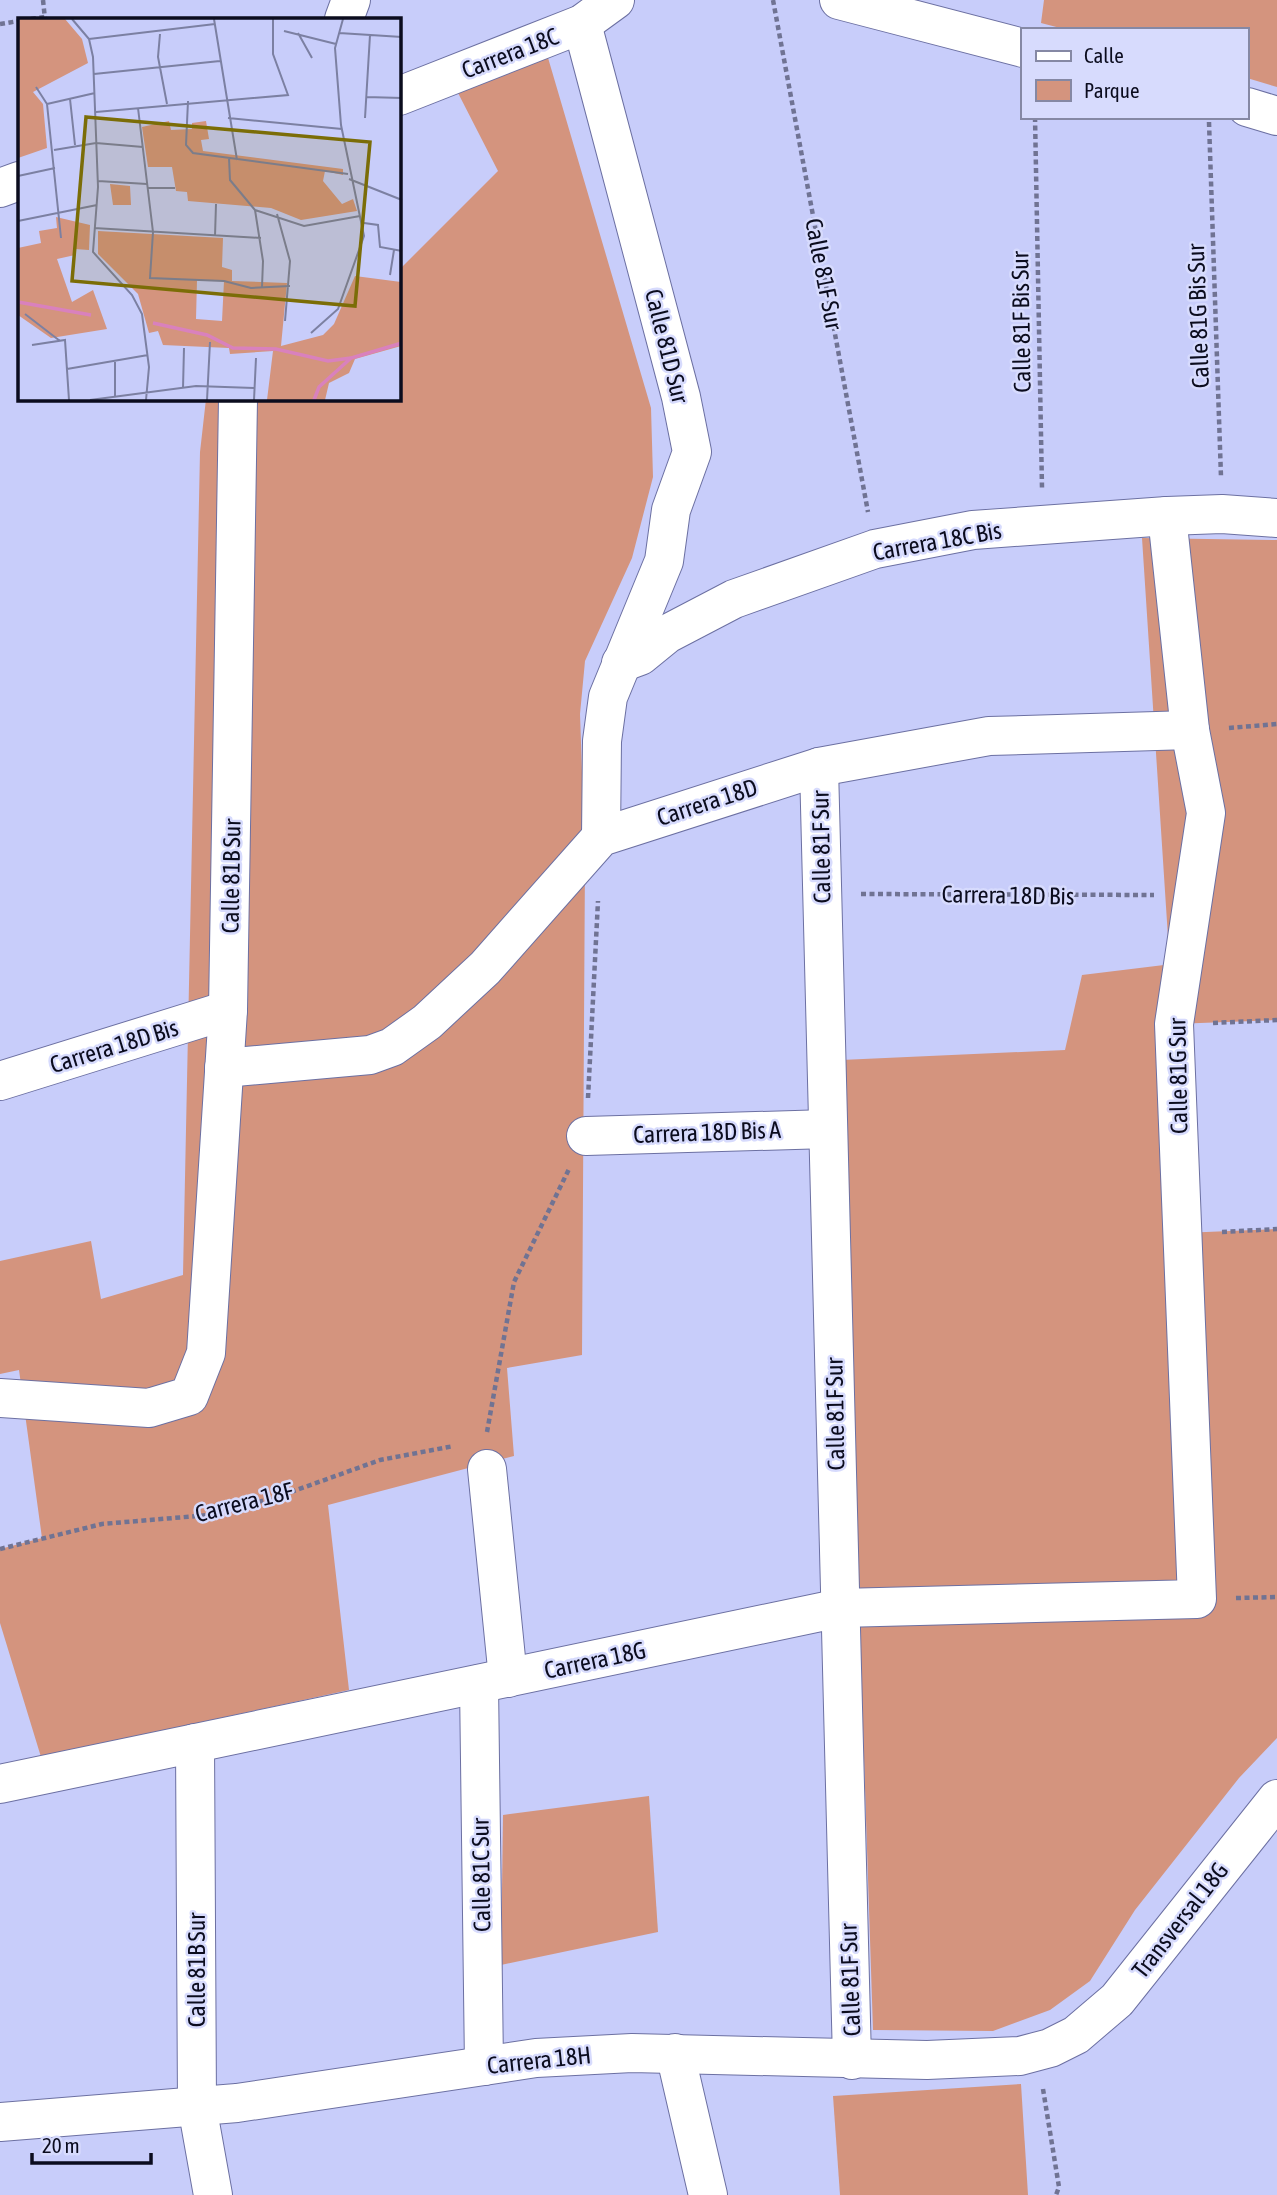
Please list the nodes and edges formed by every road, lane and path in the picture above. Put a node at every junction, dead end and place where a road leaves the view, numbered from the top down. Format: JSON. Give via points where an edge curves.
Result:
{"nodes":[{"id":1,"x":43,"y":0,"type":"edge"},
{"id":2,"x":351,"y":0,"type":"edge"},
{"id":3,"x":615,"y":0,"type":"edge"},
{"id":4,"x":772,"y":0,"type":"edge"},
{"id":5,"x":839,"y":0,"type":"edge"},
{"id":6,"x":45,"y":18,"type":"edge"},
{"id":7,"x":344,"y":18,"type":"edge"},
{"id":8,"x":18,"y":21,"type":"edge"},
{"id":9,"x":0,"y":24,"type":"edge"},
{"id":10,"x":582,"y":24,"type":"junction"},
{"id":11,"x":1021,"y":47,"type":"edge"},
{"id":12,"x":401,"y":95,"type":"edge"},
{"id":13,"x":1249,"y":108,"type":"edge"},
{"id":14,"x":1277,"y":116,"type":"edge"},
{"id":15,"x":1035,"y":119,"type":"edge"},
{"id":16,"x":1209,"y":119,"type":"edge"},
{"id":17,"x":18,"y":181,"type":"edge"},
{"id":18,"x":0,"y":188,"type":"edge"},
{"id":19,"x":238,"y":401,"type":"edge"},
{"id":20,"x":1222,"y":514,"type":"junction"},
{"id":21,"x":1167,"y":516,"type":"junction"},
{"id":22,"x":1277,"y":518,"type":"edge"},
{"id":23,"x":1042,"y":527,"type":"junction"},
{"id":24,"x":875,"y":549,"type":"junction"},
{"id":25,"x":621,"y":663,"type":"junction"},
{"id":26,"x":1277,"y":724,"type":"edge"},
{"id":27,"x":1190,"y":730,"type":"junction"},
{"id":28,"x":819,"y":767,"type":"junction"},
{"id":29,"x":601,"y":837,"type":"junction"},
{"id":30,"x":822,"y":893,"type":"junction"},
{"id":31,"x":1193,"y":894,"type":"junction"},
{"id":32,"x":228,"y":1010,"type":"junction"},
{"id":33,"x":1277,"y":1020,"type":"edge"},
{"id":34,"x":1174,"y":1024,"type":"junction"},
{"id":35,"x":223,"y":1068,"type":"junction"},
{"id":36,"x":0,"y":1081,"type":"edge"},
{"id":37,"x":828,"y":1129,"type":"junction"},
{"id":38,"x":586,"y":1136,"type":"dead end"},
{"id":39,"x":1277,"y":1229,"type":"edge"},
{"id":40,"x":1182,"y":1234,"type":"junction"},
{"id":41,"x":0,"y":1398,"type":"edge"},
{"id":42,"x":473,"y":1457,"type":"joint"},
{"id":43,"x":0,"y":1549,"type":"edge"},
{"id":44,"x":1197,"y":1599,"type":"joint"},
{"id":45,"x":841,"y":1608,"type":"junction"},
{"id":46,"x":493,"y":1681,"type":"junction"},
{"id":47,"x":195,"y":1743,"type":"junction"},
{"id":48,"x":0,"y":1784,"type":"edge"},
{"id":49,"x":1277,"y":1799,"type":"edge"},
{"id":50,"x":1076,"y":2035,"type":"joint"},
{"id":51,"x":1037,"y":2051,"type":"junction"},
{"id":52,"x":675,"y":2053,"type":"junction"},
{"id":53,"x":852,"y":2060,"type":"junction"},
{"id":54,"x":484,"y":2066,"type":"junction"},
{"id":55,"x":197,"y":2106,"type":"junction"},
{"id":56,"x":0,"y":2122,"type":"edge"},
{"id":57,"x":213,"y":2195,"type":"edge"},
{"id":58,"x":708,"y":2195,"type":"edge"},
{"id":59,"x":1056,"y":2195,"type":"edge"}],
"edges":[{"from":1,"to":6,"type":"path"},
{"from":2,"to":7,"type":"street"},
{"from":3,"to":10,"type":"street","name":"Carrera 18C"},
{"from":4,"to":24,"type":"path","name":"Calle 81F Sur"},
{"from":5,"to":11,"type":"street"},
{"from":8,"to":9,"type":"path"},
{"from":10,"to":12,"type":"street","name":"Carrera 18C"},
{"from":10,"to":25,"type":"street","name":"Calle 81D Sur","via":[[692,452],[671,510],[664,561]]},
{"from":13,"to":14,"type":"street"},
{"from":15,"to":23,"type":"path","name":"Calle 81F Bis Sur"},
{"from":16,"to":20,"type":"path","name":"Calle 81G Bis Sur"},
{"from":17,"to":18,"type":"street"},
{"from":19,"to":32,"type":"street","name":"Calle 81B Sur"},
{"from":20,"to":21,"type":"street","name":"Carrera 18C Bis"},
{"from":20,"to":22,"type":"street","name":"Carrera 18C Bis"},
{"from":21,"to":23,"type":"street","name":"Carrera 18C Bis"},
{"from":21,"to":27,"type":"street","name":"Calle 81G Sur"},
{"from":23,"to":24,"type":"street","name":"Carrera 18C Bis","via":[[974,530]]},
{"from":24,"to":25,"type":"street","name":"Carrera 18C Bis","via":[[734,599]]},
{"from":25,"to":29,"type":"street","name":"Calle 81D Sur","via":[[608,697],[602,741]]},
{"from":26,"to":27,"type":"path"},
{"from":27,"to":28,"type":"street","name":"Carrera 18D","via":[[989,736]]},
{"from":27,"to":31,"type":"street","name":"Calle 81G Sur","via":[[1206,813]]},
{"from":28,"to":29,"type":"street","name":"Carrera 18D"},
{"from":28,"to":30,"type":"street","name":"Calle 81F Sur"},
{"from":29,"to":35,"type":"street","via":[[485,968],[392,1047],[370,1055]]},
{"from":30,"to":31,"type":"path","name":"Carrera 18D Bis"},
{"from":30,"to":37,"type":"street","name":"Calle 81F Sur"},
{"from":31,"to":34,"type":"street","name":"Calle 81G Sur"},
{"from":32,"to":35,"type":"street","name":"Calle 81B Sur"},
{"from":32,"to":36,"type":"street","name":"Carrera 18D Bis"},
{"from":33,"to":34,"type":"path"},
{"from":34,"to":40,"type":"street","name":"Calle 81G Sur"},
{"from":35,"to":41,"type":"street","name":"Calle 81B Sur","via":[[206,1353],[189,1396],[149,1408]]},
{"from":37,"to":38,"type":"street","name":"Carrera 18D Bis A"},
{"from":37,"to":45,"type":"street","name":"Calle 81F Sur"},
{"from":39,"to":40,"type":"path"},
{"from":40,"to":44,"type":"street","name":"Calle 81G Sur"},
{"from":42,"to":43,"type":"path","name":"Carrera 18F","via":[[380,1460],[277,1497],[209,1515],[102,1524]]},
{"from":42,"to":46,"type":"street","name":"Calle 81C Sur"},
{"from":44,"to":45,"type":"street","name":"Carrera 18G"},
{"from":45,"to":46,"type":"street","name":"Carrera 18G"},
{"from":45,"to":53,"type":"street","name":"Calle 81F Sur"},
{"from":46,"to":47,"type":"street","name":"Carrera 18G"},
{"from":46,"to":54,"type":"street","name":"Calle 81C Sur"},
{"from":47,"to":48,"type":"street","name":"Carrera 18G"},
{"from":47,"to":55,"type":"street","name":"Calle 81B Sur"},
{"from":49,"to":50,"type":"street","name":"Transversal 18G","via":[[1141,1971]]},
{"from":50,"to":51,"type":"street","name":"Carrera 18H"},
{"from":51,"to":53,"type":"street","name":"Carrera 18H","via":[[990,2059]]},
{"from":51,"to":59,"type":"path","via":[[1059,2187]]},
{"from":52,"to":53,"type":"street","name":"Carrera 18H"},
{"from":52,"to":54,"type":"street","name":"Carrera 18H","via":[[584,2053]]},
{"from":52,"to":58,"type":"street"},
{"from":54,"to":55,"type":"street","name":"Carrera 18H"},
{"from":55,"to":56,"type":"street","name":"Carrera 18H"},
{"from":55,"to":57,"type":"street","name":"Calle 81B Sur"}]}
